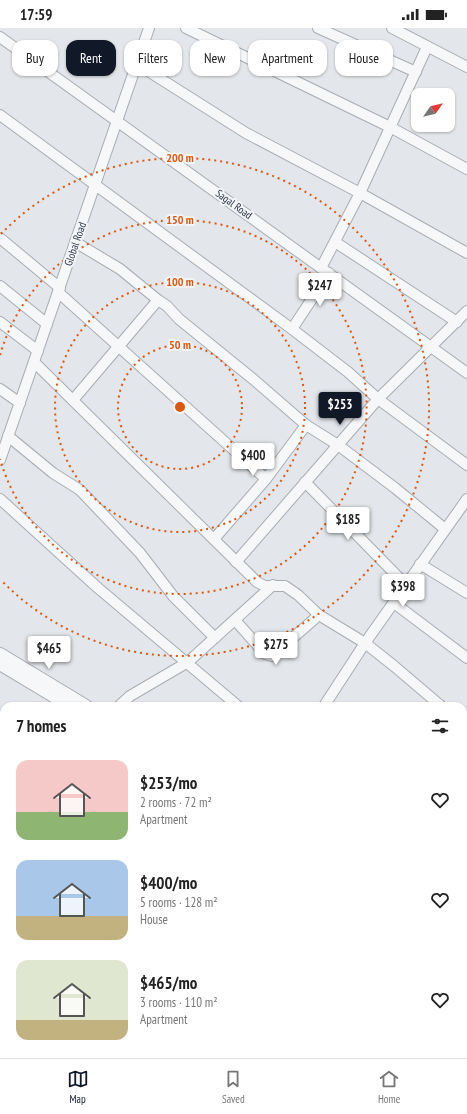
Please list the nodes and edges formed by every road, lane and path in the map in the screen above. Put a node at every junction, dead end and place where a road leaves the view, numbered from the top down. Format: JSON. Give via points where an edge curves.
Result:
{"nodes":[{"id":1,"x":149,"y":28,"type":"edge"},
{"id":2,"x":186,"y":28,"type":"edge"},
{"id":3,"x":318,"y":28,"type":"edge"},
{"id":4,"x":392,"y":28,"type":"edge"},
{"id":5,"x":0,"y":36,"type":"edge"},
{"id":6,"x":145,"y":40,"type":"edge"},
{"id":7,"x":427,"y":47,"type":"junction"},
{"id":8,"x":467,"y":67,"type":"edge"},
{"id":9,"x":416,"y":72,"type":"junction"},
{"id":10,"x":133,"y":76,"type":"edge"},
{"id":11,"x":156,"y":76,"type":"edge"},
{"id":12,"x":0,"y":115,"type":"edge"},
{"id":13,"x":117,"y":120,"type":"junction"},
{"id":14,"x":390,"y":127,"type":"junction"},
{"id":15,"x":467,"y":169,"type":"edge"},
{"id":16,"x":95,"y":186,"type":"junction"},
{"id":17,"x":360,"y":193,"type":"junction"},
{"id":18,"x":0,"y":238,"type":"edge"},
{"id":19,"x":75,"y":242,"type":"junction"},
{"id":20,"x":335,"y":242,"type":"junction"},
{"id":21,"x":467,"y":253,"type":"edge"},
{"id":22,"x":325,"y":270,"type":"junction"},
{"id":23,"x":0,"y":286,"type":"edge"},
{"id":24,"x":59,"y":290,"type":"junction"},
{"id":25,"x":158,"y":300,"type":"junction"},
{"id":26,"x":467,"y":310,"type":"edge"},
{"id":27,"x":0,"y":322,"type":"edge"},
{"id":28,"x":457,"y":322,"type":"junction"},
{"id":29,"x":47,"y":324,"type":"junction"},
{"id":30,"x":292,"y":329,"type":"junction"},
{"id":31,"x":432,"y":346,"type":"junction"},
{"id":32,"x":118,"y":347,"type":"junction"},
{"id":33,"x":38,"y":351,"type":"junction"},
{"id":34,"x":34,"y":362,"type":"junction"},
{"id":35,"x":467,"y":373,"type":"edge"},
{"id":36,"x":0,"y":389,"type":"edge"},
{"id":37,"x":378,"y":399,"type":"junction"},
{"id":38,"x":73,"y":400,"type":"junction"},
{"id":39,"x":20,"y":403,"type":"junction"},
{"id":40,"x":306,"y":425,"type":"junction"},
{"id":41,"x":5,"y":438,"type":"edge"},
{"id":42,"x":338,"y":445,"type":"junction"},
{"id":43,"x":0,"y":460,"type":"edge"},
{"id":44,"x":467,"y":465,"type":"edge"},
{"id":45,"x":266,"y":479,"type":"junction"},
{"id":46,"x":305,"y":482,"type":"junction"},
{"id":47,"x":0,"y":499,"type":"edge"},
{"id":48,"x":467,"y":499,"type":"edge"},
{"id":49,"x":445,"y":529,"type":"junction"},
{"id":50,"x":214,"y":539,"type":"junction"},
{"id":51,"x":236,"y":562,"type":"junction"},
{"id":52,"x":420,"y":564,"type":"junction"},
{"id":53,"x":274,"y":585,"type":"junction"},
{"id":54,"x":406,"y":585,"type":"junction"},
{"id":55,"x":467,"y":593,"type":"edge"},
{"id":56,"x":394,"y":603,"type":"junction"},
{"id":57,"x":319,"y":615,"type":"junction"},
{"id":58,"x":235,"y":620,"type":"junction"},
{"id":59,"x":215,"y":638,"type":"junction"},
{"id":60,"x":365,"y":643,"type":"junction"},
{"id":61,"x":0,"y":654,"type":"edge"},
{"id":62,"x":467,"y":658,"type":"edge"},
{"id":63,"x":188,"y":662,"type":"junction"},
{"id":64,"x":2,"y":669,"type":"edge"},
{"id":65,"x":63,"y":702,"type":"edge"},
{"id":66,"x":79,"y":702,"type":"edge"},
{"id":67,"x":123,"y":702,"type":"edge"},
{"id":68,"x":233,"y":702,"type":"edge"},
{"id":69,"x":327,"y":702,"type":"edge"},
{"id":70,"x":436,"y":702,"type":"edge"}],
"edges":[{"from":1,"to":6,"type":"street","name":"Global Road"},
{"from":2,"to":14,"type":"street"},
{"from":3,"to":9,"type":"street"},
{"from":4,"to":7,"type":"street"},
{"from":5,"to":13,"type":"street","name":"Sagal Road"},
{"from":7,"to":8,"type":"street"},
{"from":7,"to":9,"type":"street"},
{"from":9,"to":14,"type":"street"},
{"from":10,"to":13,"type":"street","name":"Global Road"},
{"from":11,"to":17,"type":"street","via":[[246,133]]},
{"from":12,"to":16,"type":"street"},
{"from":13,"to":16,"type":"street","name":"Global Road"},
{"from":13,"to":22,"type":"street","name":"Sagal Road"},
{"from":14,"to":15,"type":"street"},
{"from":14,"to":17,"type":"street"},
{"from":16,"to":19,"type":"street","name":"Global Road"},
{"from":16,"to":30,"type":"street"},
{"from":17,"to":20,"type":"street"},
{"from":17,"to":21,"type":"street"},
{"from":18,"to":24,"type":"street"},
{"from":19,"to":24,"type":"street","name":"Global Road"},
{"from":19,"to":25,"type":"street","via":[[120,269]]},
{"from":20,"to":22,"type":"street"},
{"from":20,"to":28,"type":"street"},
{"from":22,"to":30,"type":"street"},
{"from":22,"to":31,"type":"street","name":"Sagal Road"},
{"from":23,"to":29,"type":"street"},
{"from":24,"to":29,"type":"street","name":"Global Road"},
{"from":24,"to":32,"type":"street"},
{"from":25,"to":32,"type":"street"},
{"from":25,"to":40,"type":"street"},
{"from":26,"to":28,"type":"street"},
{"from":27,"to":33,"type":"street"},
{"from":28,"to":31,"type":"street"},
{"from":29,"to":33,"type":"street","name":"Global Road"},
{"from":30,"to":37,"type":"street","via":[[348,372]]},
{"from":31,"to":35,"type":"street","name":"Sagal Road"},
{"from":31,"to":37,"type":"street"},
{"from":32,"to":38,"type":"street"},
{"from":32,"to":45,"type":"street"},
{"from":33,"to":34,"type":"street","name":"Global Road"},
{"from":34,"to":38,"type":"street"},
{"from":34,"to":39,"type":"street","name":"Global Road"},
{"from":36,"to":39,"type":"street"},
{"from":37,"to":42,"type":"street"},
{"from":37,"to":44,"type":"street"},
{"from":38,"to":50,"type":"street"},
{"from":39,"to":41,"type":"street","name":"Global Road"},
{"from":40,"to":42,"type":"street"},
{"from":40,"to":45,"type":"street"},
{"from":41,"to":43,"type":"street","name":"Global Road"},
{"from":41,"to":59,"type":"street","via":[[80,490],[140,553],[173,596]]},
{"from":42,"to":46,"type":"street"},
{"from":42,"to":49,"type":"street"},
{"from":45,"to":50,"type":"street"},
{"from":46,"to":51,"type":"street"},
{"from":46,"to":54,"type":"street"},
{"from":47,"to":63,"type":"street","via":[[98,588]]},
{"from":48,"to":49,"type":"street"},
{"from":49,"to":52,"type":"street"},
{"from":50,"to":51,"type":"street"},
{"from":51,"to":53,"type":"street","via":[[257,582],[266,586]]},
{"from":52,"to":54,"type":"street"},
{"from":52,"to":55,"type":"street"},
{"from":53,"to":57,"type":"street","via":[[285,586]]},
{"from":53,"to":58,"type":"street"},
{"from":54,"to":56,"type":"street"},
{"from":56,"to":60,"type":"street"},
{"from":56,"to":62,"type":"street"},
{"from":57,"to":58,"type":"street","via":[[272,656],[265,654]]},
{"from":57,"to":60,"type":"street"},
{"from":58,"to":59,"type":"street"},
{"from":59,"to":63,"type":"street"},
{"from":60,"to":69,"type":"street"},
{"from":60,"to":70,"type":"street"},
{"from":61,"to":66,"type":"street"},
{"from":63,"to":67,"type":"street"},
{"from":63,"to":68,"type":"street"},
{"from":64,"to":65,"type":"street"}]}
